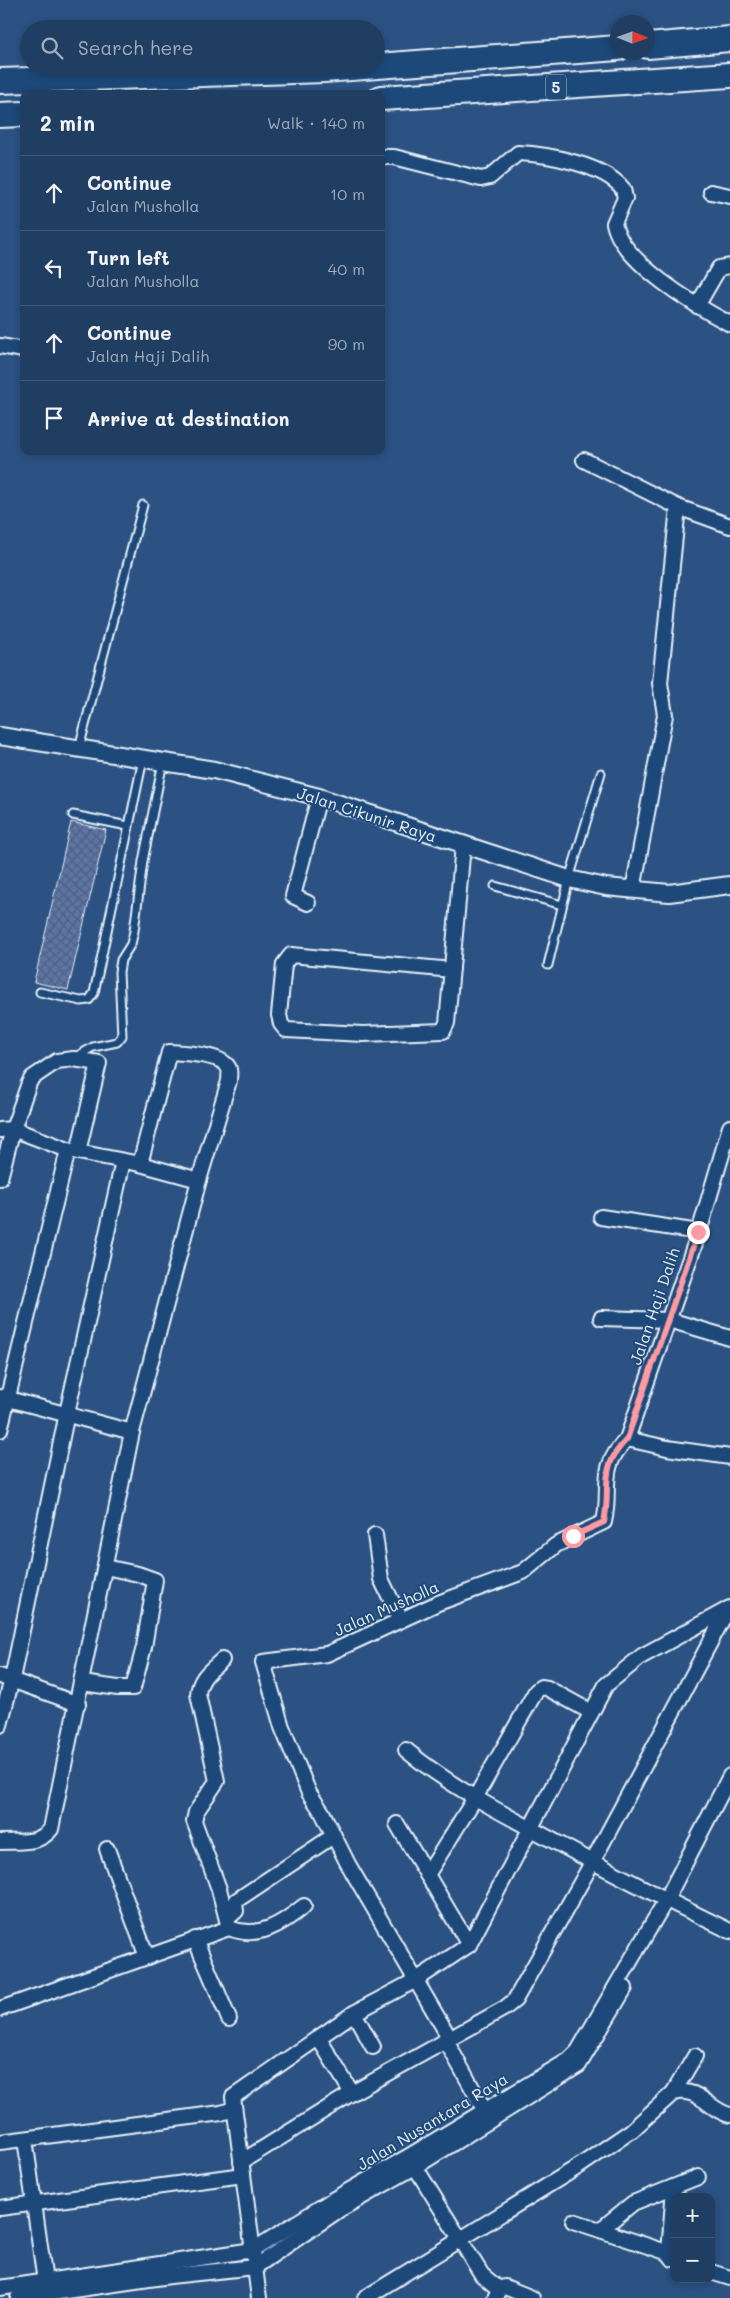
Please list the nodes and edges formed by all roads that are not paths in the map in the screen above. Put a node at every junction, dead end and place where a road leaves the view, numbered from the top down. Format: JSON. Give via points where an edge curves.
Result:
{"nodes":[{"id":1,"x":730,"y":40,"type":"edge"},
{"id":2,"x":655,"y":45,"type":"edge"},
{"id":3,"x":610,"y":49,"type":"edge"},
{"id":4,"x":385,"y":65,"type":"edge"},
{"id":5,"x":177,"y":75,"type":"edge"},
{"id":6,"x":730,"y":75,"type":"edge"},
{"id":7,"x":0,"y":81,"type":"edge"},
{"id":8,"x":385,"y":98,"type":"edge"},
{"id":9,"x":20,"y":114,"type":"edge"},
{"id":10,"x":0,"y":115,"type":"edge"},
{"id":11,"x":385,"y":157,"type":"edge"},
{"id":12,"x":711,"y":192,"type":"dead end"},
{"id":13,"x":730,"y":196,"type":"edge"},
{"id":14,"x":730,"y":266,"type":"edge"},
{"id":15,"x":697,"y":306,"type":"junction"},
{"id":16,"x":730,"y":324,"type":"edge"},
{"id":17,"x":0,"y":346,"type":"edge"},
{"id":18,"x":20,"y":349,"type":"edge"},
{"id":19,"x":584,"y":460,"type":"dead end"},
{"id":20,"x":143,"y":505,"type":"dead end"},
{"id":21,"x":678,"y":506,"type":"junction"},
{"id":22,"x":730,"y":526,"type":"edge"},
{"id":23,"x":0,"y":736,"type":"edge"},
{"id":24,"x":79,"y":748,"type":"junction"},
{"id":25,"x":143,"y":759,"type":"junction"},
{"id":26,"x":164,"y":762,"type":"junction"},
{"id":27,"x":601,"y":773,"type":"dead end"},
{"id":28,"x":319,"y":797,"type":"junction"},
{"id":29,"x":73,"y":815,"type":"dead end"},
{"id":30,"x":128,"y":826,"type":"junction"},
{"id":31,"x":464,"y":844,"type":"junction"},
{"id":32,"x":569,"y":879,"type":"junction"},
{"id":33,"x":730,"y":885,"type":"edge"},
{"id":34,"x":495,"y":886,"type":"dead end"},
{"id":35,"x":633,"y":890,"type":"junction"},
{"id":36,"x":308,"y":903,"type":"dead end"},
{"id":37,"x":562,"y":905,"type":"junction"},
{"id":38,"x":548,"y":965,"type":"dead end"},
{"id":39,"x":452,"y":970,"type":"junction"},
{"id":40,"x":40,"y":992,"type":"dead end"},
{"id":41,"x":73,"y":1059,"type":"junction"},
{"id":42,"x":730,"y":1126,"type":"edge"},
{"id":43,"x":7,"y":1130,"type":"edge"},
{"id":44,"x":73,"y":1151,"type":"junction"},
{"id":45,"x":123,"y":1161,"type":"junction"},
{"id":46,"x":140,"y":1164,"type":"junction"},
{"id":47,"x":0,"y":1178,"type":"edge"},
{"id":48,"x":198,"y":1180,"type":"junction"},
{"id":49,"x":602,"y":1217,"type":"dead end"},
{"id":50,"x":698,"y":1232,"type":"junction"},
{"id":51,"x":601,"y":1318,"type":"dead end"},
{"id":52,"x":668,"y":1320,"type":"junction"},
{"id":53,"x":730,"y":1338,"type":"edge"},
{"id":54,"x":4,"y":1398,"type":"edge"},
{"id":55,"x":67,"y":1413,"type":"junction"},
{"id":56,"x":0,"y":1430,"type":"edge"},
{"id":57,"x":132,"y":1432,"type":"junction"},
{"id":58,"x":627,"y":1439,"type":"junction"},
{"id":59,"x":730,"y":1457,"type":"edge"},
{"id":60,"x":375,"y":1535,"type":"dead end"},
{"id":61,"x":105,"y":1567,"type":"junction"},
{"id":62,"x":729,"y":1608,"type":"edge"},
{"id":63,"x":401,"y":1620,"type":"junction"},
{"id":64,"x":222,"y":1660,"type":"dead end"},
{"id":65,"x":6,"y":1677,"type":"edge"},
{"id":66,"x":82,"y":1683,"type":"junction"},
{"id":67,"x":78,"y":1704,"type":"junction"},
{"id":68,"x":591,"y":1712,"type":"junction"},
{"id":69,"x":0,"y":1725,"type":"edge"},
{"id":70,"x":406,"y":1750,"type":"dead end"},
{"id":71,"x":730,"y":1776,"type":"edge"},
{"id":72,"x":730,"y":1796,"type":"edge"},
{"id":73,"x":475,"y":1798,"type":"junction"},
{"id":74,"x":397,"y":1824,"type":"dead end"},
{"id":75,"x":530,"y":1829,"type":"junction"},
{"id":76,"x":333,"y":1836,"type":"junction"},
{"id":77,"x":0,"y":1842,"type":"edge"},
{"id":78,"x":107,"y":1849,"type":"dead end"},
{"id":79,"x":592,"y":1862,"type":"junction"},
{"id":80,"x":427,"y":1875,"type":"junction"},
{"id":81,"x":670,"y":1902,"type":"junction"},
{"id":82,"x":304,"y":1906,"type":"dead end"},
{"id":83,"x":228,"y":1923,"type":"junction"},
{"id":84,"x":730,"y":1932,"type":"edge"},
{"id":85,"x":195,"y":1939,"type":"junction"},
{"id":86,"x":469,"y":1945,"type":"junction"},
{"id":87,"x":147,"y":1957,"type":"junction"},
{"id":88,"x":416,"y":1980,"type":"junction"},
{"id":89,"x":0,"y":2009,"type":"edge"},
{"id":90,"x":606,"y":2012,"type":"junction"},
{"id":91,"x":354,"y":2013,"type":"junction"},
{"id":92,"x":229,"y":2019,"type":"dead end"},
{"id":93,"x":447,"y":2038,"type":"junction"},
{"id":94,"x":318,"y":2039,"type":"junction"},
{"id":95,"x":373,"y":2047,"type":"dead end"},
{"id":96,"x":695,"y":2056,"type":"dead end"},
{"id":97,"x":352,"y":2093,"type":"junction"},
{"id":98,"x":673,"y":2093,"type":"junction"},
{"id":99,"x":234,"y":2109,"type":"junction"},
{"id":100,"x":485,"y":2111,"type":"junction"},
{"id":101,"x":730,"y":2115,"type":"edge"},
{"id":102,"x":25,"y":2139,"type":"junction"},
{"id":103,"x":0,"y":2142,"type":"edge"},
{"id":104,"x":412,"y":2161,"type":"junction"},
{"id":105,"x":242,"y":2169,"type":"junction"},
{"id":106,"x":698,"y":2177,"type":"dead end"},
{"id":107,"x":674,"y":2187,"type":"junction"},
{"id":108,"x":34,"y":2203,"type":"junction"},
{"id":109,"x":336,"y":2205,"type":"junction"},
{"id":110,"x":0,"y":2208,"type":"edge"},
{"id":111,"x":573,"y":2221,"type":"dead end"},
{"id":112,"x":600,"y":2230,"type":"junction"},
{"id":113,"x":460,"y":2238,"type":"junction"},
{"id":114,"x":672,"y":2238,"type":"edge"},
{"id":115,"x":253,"y":2250,"type":"junction"},
{"id":116,"x":670,"y":2256,"type":"edge"},
{"id":117,"x":255,"y":2267,"type":"junction"},
{"id":118,"x":169,"y":2269,"type":"junction"},
{"id":119,"x":715,"y":2273,"type":"edge"},
{"id":120,"x":730,"y":2278,"type":"edge"},
{"id":121,"x":0,"y":2288,"type":"edge"},
{"id":122,"x":46,"y":2291,"type":"edge"},
{"id":123,"x":497,"y":2293,"type":"edge"},
{"id":124,"x":18,"y":2298,"type":"edge"},
{"id":125,"x":259,"y":2298,"type":"edge"},
{"id":126,"x":365,"y":2298,"type":"edge"},
{"id":127,"x":532,"y":2298,"type":"edge"}],
"edges":[{"from":1,"to":2,"type":"highway"},
{"from":3,"to":4,"type":"highway","number":"5"},
{"from":5,"to":7,"type":"highway","number":"5"},
{"from":6,"to":8,"type":"highway","number":"5"},
{"from":9,"to":10,"type":"highway"},
{"from":11,"to":15,"type":"street","via":[[481,179],[490,177],[518,153],[591,167],[623,189],[625,198],[614,223],[622,244],[634,259]]},
{"from":12,"to":13,"type":"street"},
{"from":14,"to":15,"type":"street","via":[[719,268]]},
{"from":15,"to":16,"type":"street"},
{"from":17,"to":18,"type":"street"},
{"from":19,"to":21,"type":"street"},
{"from":20,"to":24,"type":"lane"},
{"from":21,"to":22,"type":"street"},
{"from":21,"to":35,"type":"street","via":[[660,682],[665,715]]},
{"from":23,"to":24,"type":"street","name":"Jalan Cikunir Raya"},
{"from":24,"to":25,"type":"street","name":"Jalan Cikunir Raya"},
{"from":25,"to":26,"type":"street","name":"Jalan Cikunir Raya"},
{"from":25,"to":30,"type":"lane"},
{"from":26,"to":28,"type":"street","name":"Jalan Cikunir Raya","via":[[214,770]]},
{"from":26,"to":41,"type":"lane","via":[[143,861],[134,931],[120,966],[122,1036],[117,1042],[93,1047]]},
{"from":27,"to":32,"type":"lane"},
{"from":28,"to":31,"type":"street","name":"Jalan Cikunir Raya"},
{"from":28,"to":36,"type":"street","via":[[293,896]]},
{"from":29,"to":30,"type":"lane"},
{"from":30,"to":40,"type":"lane","via":[[94,993],[89,1000],[81,1001]]},
{"from":31,"to":32,"type":"street","name":"Jalan Cikunir Raya"},
{"from":31,"to":39,"type":"street"},
{"from":32,"to":35,"type":"street","name":"Jalan Cikunir Raya","via":[[606,888]]},
{"from":32,"to":37,"type":"lane"},
{"from":33,"to":35,"type":"street","name":"Jalan Cikunir Raya","via":[[670,893]]},
{"from":34,"to":37,"type":"lane"},
{"from":37,"to":38,"type":"lane"},
{"from":39,"to":39,"type":"street","via":[[447,1023],[440,1032],[363,1034],[286,1030],[280,1020],[284,964],[291,955]]},
{"from":41,"to":43,"type":"street","via":[[57,1061],[32,1078]]},
{"from":41,"to":44,"type":"street","via":[[99,1063]]},
{"from":42,"to":50,"type":"street","name":"Jalan Haji Dalih"},
{"from":43,"to":44,"type":"street"},
{"from":43,"to":47,"type":"street"},
{"from":44,"to":45,"type":"street"},
{"from":44,"to":54,"type":"street"},
{"from":45,"to":46,"type":"street"},
{"from":45,"to":55,"type":"street"},
{"from":46,"to":48,"type":"street"},
{"from":46,"to":48,"type":"street","via":[[168,1052],[215,1058],[225,1062],[229,1068],[229,1081]]},
{"from":48,"to":57,"type":"street"},
{"from":49,"to":50,"type":"street"},
{"from":50,"to":52,"type":"street","name":"Jalan Haji Dalih"},
{"from":51,"to":52,"type":"street"},
{"from":52,"to":53,"type":"street"},
{"from":52,"to":58,"type":"street","name":"Jalan Haji Dalih"},
{"from":54,"to":55,"type":"street"},
{"from":54,"to":56,"type":"street"},
{"from":55,"to":57,"type":"street"},
{"from":55,"to":65,"type":"street"},
{"from":57,"to":61,"type":"street"},
{"from":58,"to":59,"type":"street"},
{"from":58,"to":63,"type":"street","name":"Jalan Musholla","via":[[614,1452],[608,1467],[604,1522],[556,1545],[523,1572]]},
{"from":60,"to":63,"type":"street","via":[[381,1579]]},
{"from":61,"to":66,"type":"street"},
{"from":61,"to":66,"type":"street","via":[[156,1580],[144,1647],[133,1688]]},
{"from":62,"to":68,"type":"street","via":[[642,1656],[615,1676]]},
{"from":62,"to":79,"type":"street"},
{"from":63,"to":76,"type":"street","name":"Jalan Musholla","via":[[327,1654],[263,1662],[297,1767]]},
{"from":64,"to":83,"type":"street","via":[[199,1685],[198,1694],[217,1781],[196,1812],[194,1821]]},
{"from":65,"to":67,"type":"street"},
{"from":65,"to":69,"type":"street"},
{"from":66,"to":67,"type":"street"},
{"from":67,"to":77,"type":"street","via":[[51,1828],[36,1840]]},
{"from":68,"to":73,"type":"street","via":[[541,1687]]},
{"from":68,"to":75,"type":"street"},
{"from":70,"to":73,"type":"street"},
{"from":71,"to":81,"type":"street","name":"Jalan Nusantara Raya"},
{"from":72,"to":81,"type":"street","name":"Jalan Nusantara Raya"},
{"from":73,"to":75,"type":"street"},
{"from":73,"to":80,"type":"street"},
{"from":74,"to":80,"type":"street"},
{"from":75,"to":79,"type":"street"},
{"from":75,"to":86,"type":"street"},
{"from":76,"to":83,"type":"street","via":[[241,1897],[235,1903],[236,1911]]},
{"from":76,"to":88,"type":"street"},
{"from":78,"to":87,"type":"street"},
{"from":79,"to":81,"type":"street"},
{"from":79,"to":93,"type":"street","via":[[515,2000]]},
{"from":80,"to":86,"type":"street"},
{"from":81,"to":84,"type":"street"},
{"from":81,"to":90,"type":"street","name":"Jalan Nusantara Raya"},
{"from":82,"to":83,"type":"street","via":[[281,1925],[263,1930],[241,1932]]},
{"from":83,"to":85,"type":"street"},
{"from":85,"to":87,"type":"street"},
{"from":85,"to":92,"type":"street"},
{"from":86,"to":88,"type":"street"},
{"from":87,"to":89,"type":"street"},
{"from":88,"to":91,"type":"street"},
{"from":88,"to":93,"type":"street"},
{"from":90,"to":100,"type":"street","name":"Jalan Nusantara Raya","via":[[569,2060]]},
{"from":90,"to":104,"type":"street","name":"Jalan Nusantara Raya","via":[[579,2065]]},
{"from":91,"to":94,"type":"street"},
{"from":91,"to":95,"type":"street"},
{"from":93,"to":97,"type":"street"},
{"from":93,"to":100,"type":"street"},
{"from":94,"to":97,"type":"street"},
{"from":94,"to":99,"type":"street","via":[[232,2097]]},
{"from":96,"to":98,"type":"street"},
{"from":97,"to":105,"type":"street"},
{"from":98,"to":101,"type":"street","via":[[693,2093],[723,2114]]},
{"from":98,"to":113,"type":"street","via":[[631,2131]]},
{"from":99,"to":102,"type":"street"},
{"from":99,"to":105,"type":"street"},
{"from":100,"to":104,"type":"street","name":"Jalan Nusantara Raya"},
{"from":102,"to":103,"type":"street"},
{"from":102,"to":108,"type":"street"},
{"from":104,"to":109,"type":"street","name":"Jalan Nusantara Raya"},
{"from":104,"to":113,"type":"street"},
{"from":105,"to":108,"type":"street"},
{"from":105,"to":115,"type":"street"},
{"from":106,"to":107,"type":"street"},
{"from":107,"to":112,"type":"street","via":[[633,2203]]},
{"from":107,"to":114,"type":"street"},
{"from":108,"to":110,"type":"street"},
{"from":108,"to":122,"type":"street"},
{"from":109,"to":115,"type":"street","name":"Jalan Nusantara Raya"},
{"from":109,"to":117,"type":"street","name":"Jalan Nusantara Raya"},
{"from":111,"to":112,"type":"street"},
{"from":112,"to":116,"type":"street"},
{"from":113,"to":123,"type":"street"},
{"from":113,"to":126,"type":"street"},
{"from":115,"to":117,"type":"street"},
{"from":115,"to":118,"type":"street","name":"Jalan Nusantara Raya"},
{"from":117,"to":118,"type":"street","name":"Jalan Nusantara Raya"},
{"from":117,"to":125,"type":"street"},
{"from":118,"to":122,"type":"street","name":"Jalan Nusantara Raya"},
{"from":119,"to":120,"type":"street"},
{"from":121,"to":122,"type":"street","name":"Jalan Nusantara Raya"},
{"from":122,"to":124,"type":"street","name":"Jalan Nusantara Raya"},
{"from":123,"to":127,"type":"street","via":[[506,2287]]}]}
